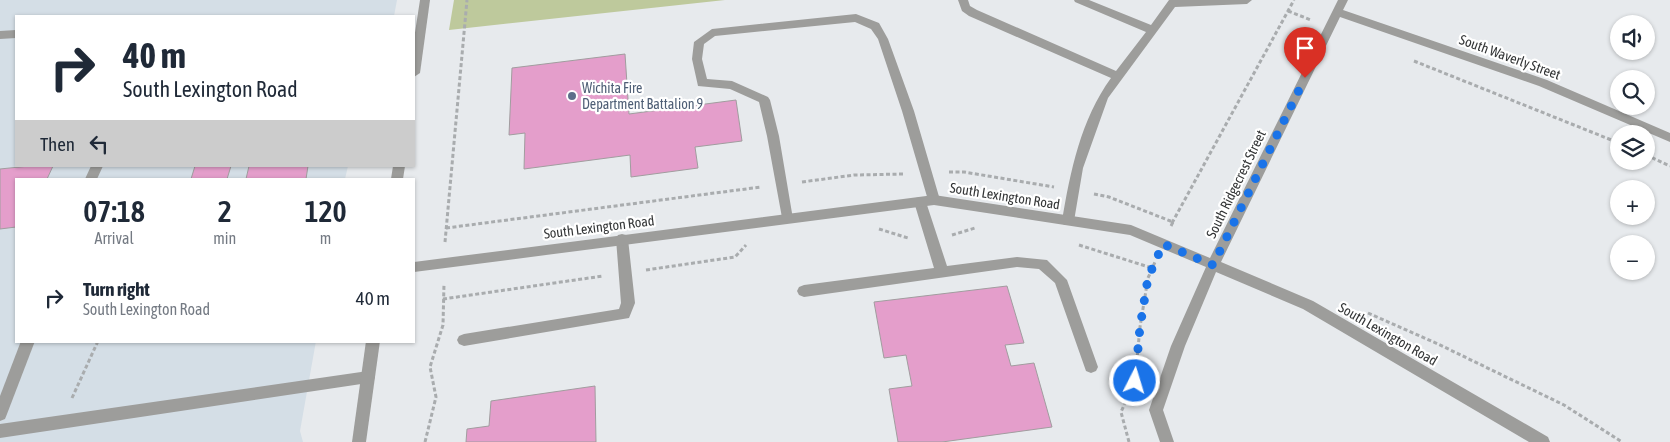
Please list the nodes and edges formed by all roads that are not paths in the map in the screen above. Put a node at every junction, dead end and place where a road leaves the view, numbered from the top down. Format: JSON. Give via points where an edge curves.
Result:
{"nodes":[{"id":1,"x":425,"y":0,"type":"edge"},
{"id":2,"x":963,"y":0,"type":"edge"},
{"id":3,"x":1079,"y":0,"type":"edge"},
{"id":4,"x":1247,"y":0,"type":"edge"},
{"id":5,"x":1343,"y":0,"type":"edge"},
{"id":6,"x":1174,"y":2,"type":"edge"},
{"id":7,"x":1337,"y":12,"type":"junction"},
{"id":8,"x":1152,"y":30,"type":"junction"},
{"id":9,"x":15,"y":34,"type":"edge"},
{"id":10,"x":0,"y":35,"type":"edge"},
{"id":11,"x":415,"y":66,"type":"edge"},
{"id":12,"x":1118,"y":77,"type":"junction"},
{"id":13,"x":1670,"y":138,"type":"edge"},
{"id":14,"x":934,"y":200,"type":"junction"},
{"id":15,"x":920,"y":202,"type":"junction"},
{"id":16,"x":787,"y":219,"type":"junction"},
{"id":17,"x":1068,"y":221,"type":"junction"},
{"id":18,"x":622,"y":239,"type":"junction"},
{"id":19,"x":1213,"y":265,"type":"junction"},
{"id":20,"x":415,"y":267,"type":"edge"},
{"id":21,"x":942,"y":272,"type":"junction"},
{"id":22,"x":804,"y":291,"type":"dead end"},
{"id":23,"x":464,"y":340,"type":"dead end"},
{"id":24,"x":27,"y":343,"type":"edge"},
{"id":25,"x":373,"y":343,"type":"edge"},
{"id":26,"x":1091,"y":367,"type":"dead end"},
{"id":27,"x":368,"y":377,"type":"junction"},
{"id":28,"x":0,"y":414,"type":"edge"},
{"id":29,"x":0,"y":431,"type":"edge"},
{"id":30,"x":359,"y":442,"type":"edge"},
{"id":31,"x":1167,"y":442,"type":"edge"},
{"id":32,"x":1543,"y":442,"type":"edge"}],
"edges":[{"from":1,"to":11,"type":"street"},
{"from":2,"to":12,"type":"street","via":[[973,14]]},
{"from":3,"to":8,"type":"street"},
{"from":4,"to":6,"type":"street"},
{"from":5,"to":7,"type":"street","name":"South Ridgecrest Street"},
{"from":6,"to":8,"type":"street"},
{"from":7,"to":13,"type":"street","name":"South Waverly Street","via":[[1543,83]]},
{"from":7,"to":19,"type":"street","name":"South Ridgecrest Street"},
{"from":8,"to":12,"type":"street"},
{"from":9,"to":10,"type":"street"},
{"from":12,"to":17,"type":"street","via":[[1103,97],[1077,168]]},
{"from":14,"to":15,"type":"street","name":"South Lexington Road"},
{"from":14,"to":16,"type":"street","via":[[884,39],[875,26],[856,18],[712,33],[700,42],[697,59],[702,83],[732,85],[764,100]]},
{"from":14,"to":17,"type":"street","name":"South Lexington Road"},
{"from":15,"to":16,"type":"street","name":"South Lexington Road"},
{"from":15,"to":21,"type":"street"},
{"from":16,"to":18,"type":"street","name":"South Lexington Road"},
{"from":17,"to":19,"type":"street","name":"South Lexington Road","via":[[1131,230]]},
{"from":18,"to":20,"type":"street","name":"South Lexington Road"},
{"from":18,"to":23,"type":"street","via":[[628,303],[624,314]]},
{"from":19,"to":31,"type":"street","name":"South Ridgecrest Street","via":[[1178,346],[1156,410]]},
{"from":19,"to":32,"type":"street","name":"South Lexington Road","via":[[1308,305]]},
{"from":21,"to":22,"type":"street"},
{"from":21,"to":26,"type":"street","via":[[1017,262],[1042,264],[1060,280]]},
{"from":24,"to":28,"type":"street"},
{"from":25,"to":27,"type":"street"},
{"from":27,"to":29,"type":"street"},
{"from":27,"to":30,"type":"street"}]}
